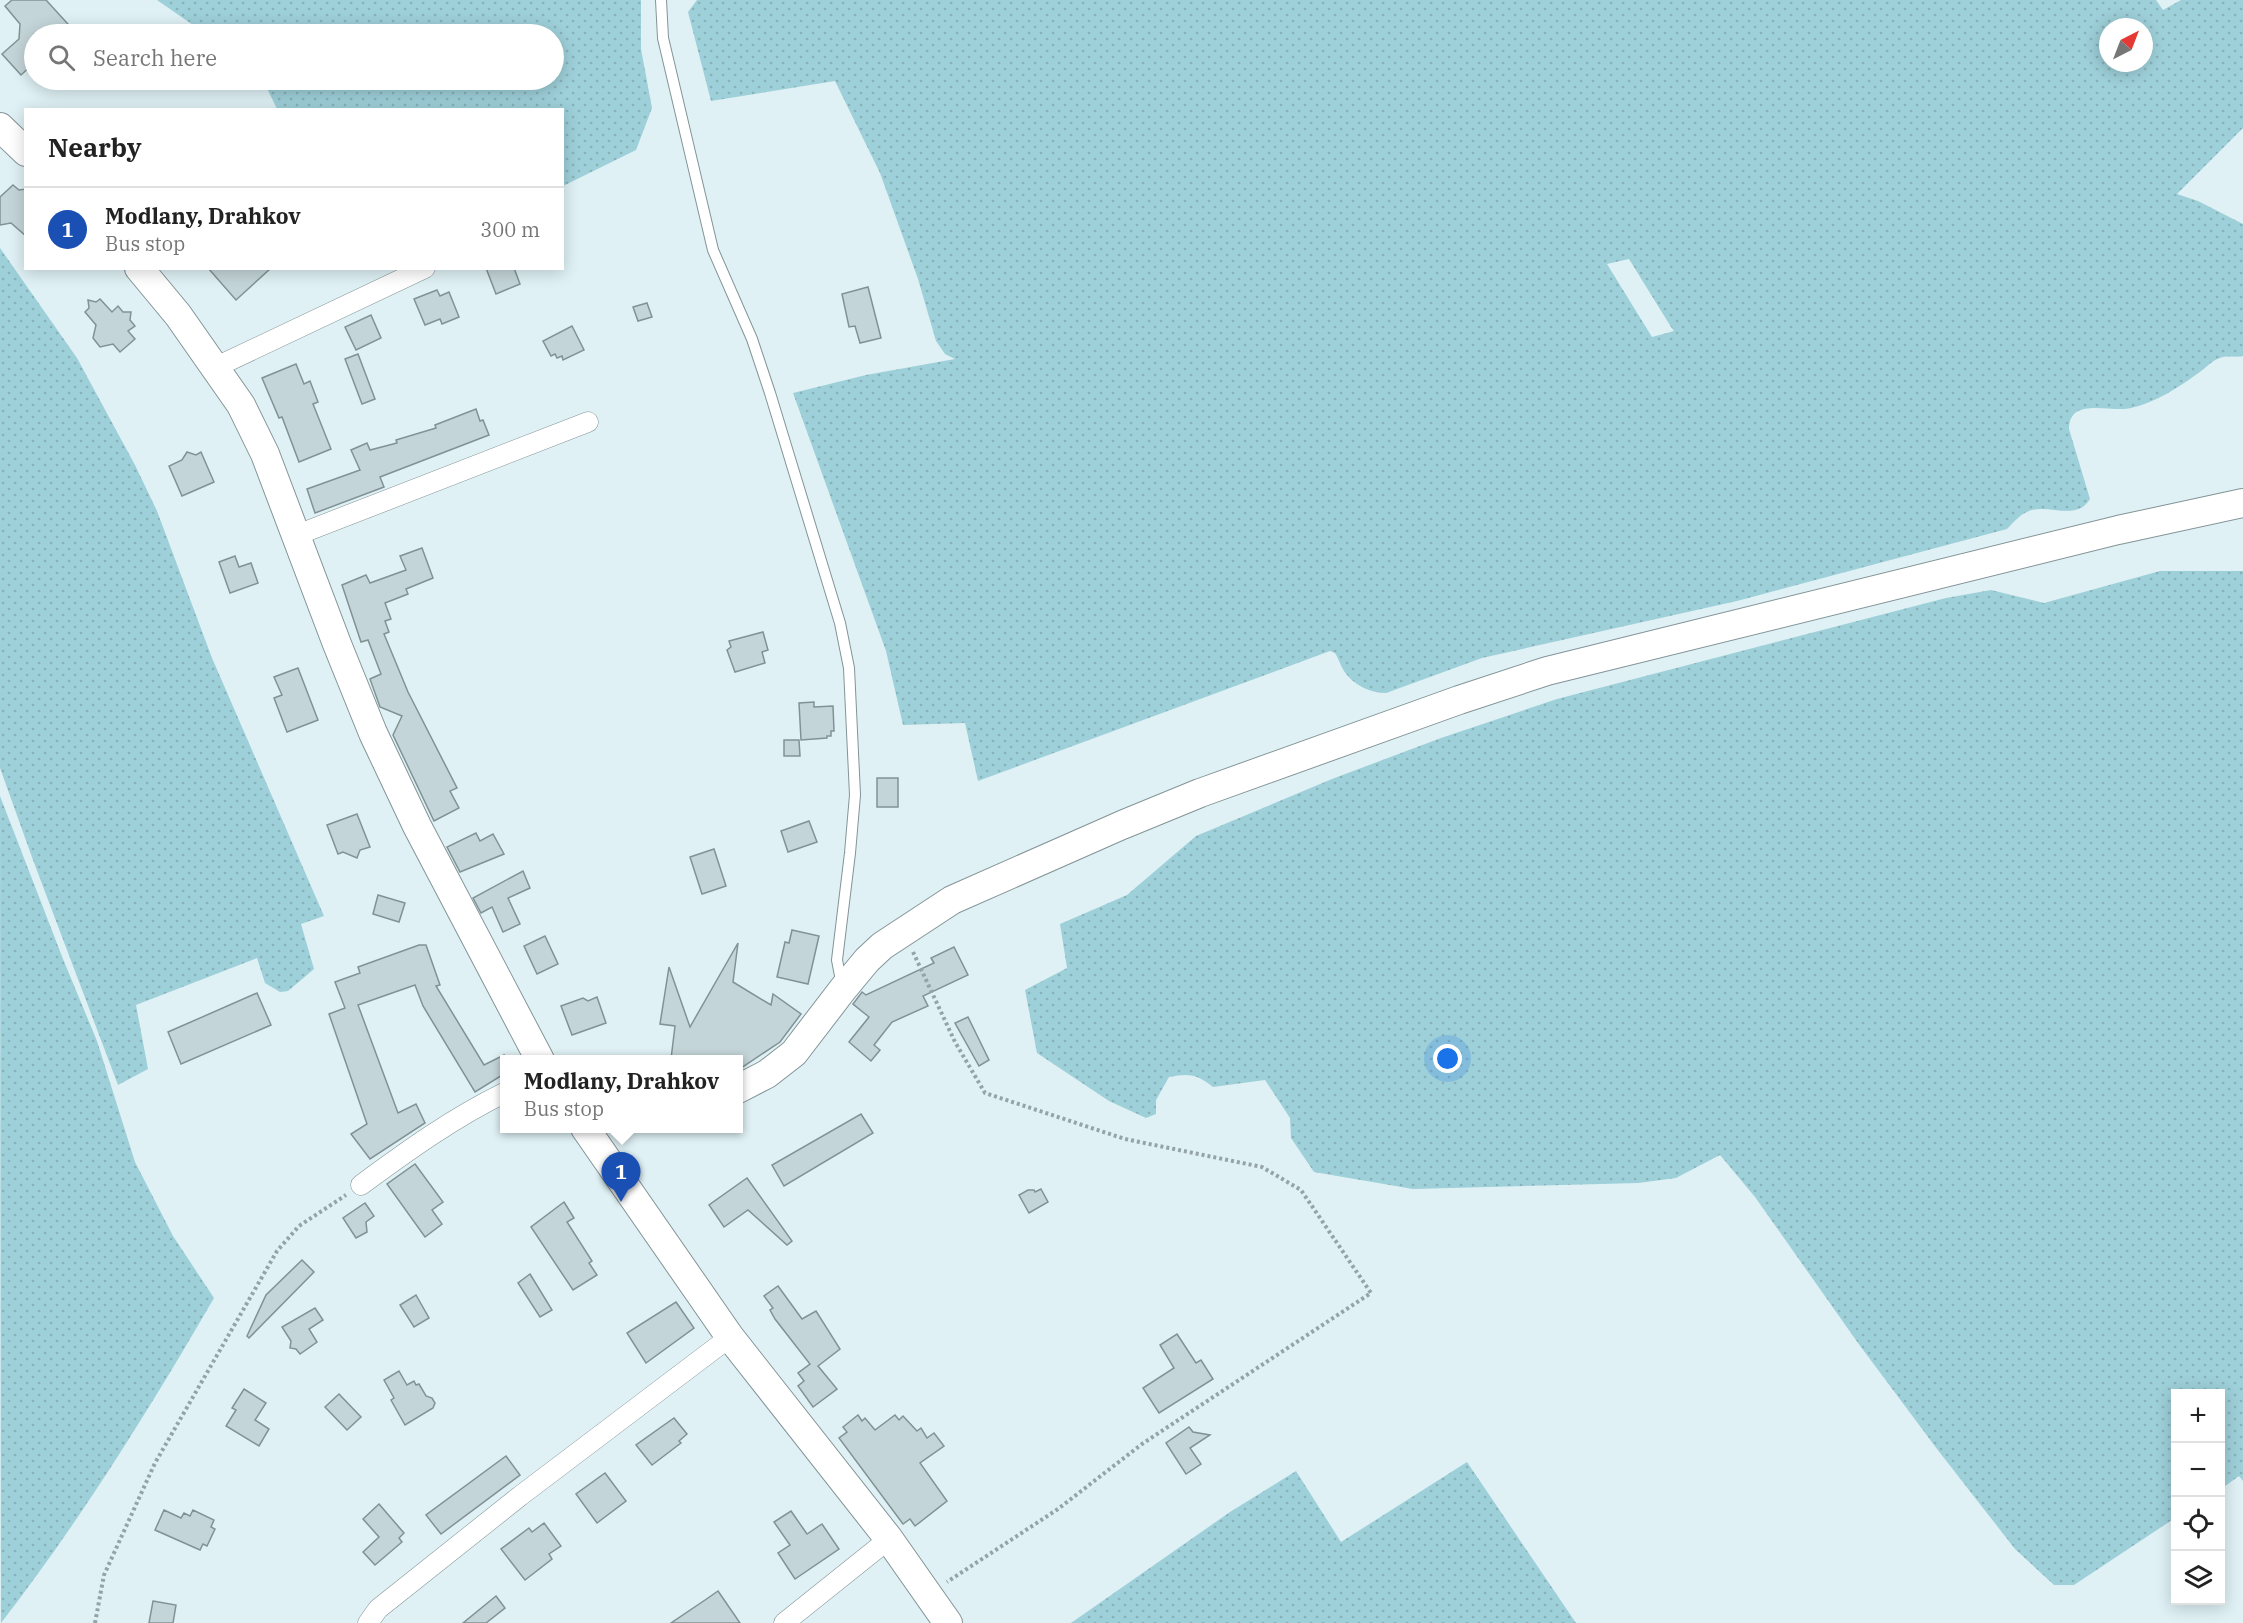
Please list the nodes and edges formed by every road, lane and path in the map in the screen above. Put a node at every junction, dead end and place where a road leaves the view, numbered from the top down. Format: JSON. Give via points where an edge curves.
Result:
{"nodes":[{"id":1,"x":661,"y":0,"type":"edge"},
{"id":2,"x":0,"y":127,"type":"edge"},
{"id":3,"x":24,"y":150,"type":"edge"},
{"id":4,"x":141,"y":270,"type":"edge"},
{"id":5,"x":421,"y":270,"type":"edge"},
{"id":6,"x":216,"y":367,"type":"junction"},
{"id":7,"x":588,"y":422,"type":"dead end"},
{"id":8,"x":2243,"y":503,"type":"edge"},
{"id":9,"x":297,"y":535,"type":"junction"},
{"id":10,"x":904,"y":932,"type":"junction"},
{"id":11,"x":843,"y":989,"type":"junction"},
{"id":12,"x":538,"y":1055,"type":"edge"},
{"id":13,"x":743,"y":1086,"type":"edge"},
{"id":14,"x":500,"y":1095,"type":"edge"},
{"id":15,"x":588,"y":1133,"type":"edge"},
{"id":16,"x":361,"y":1185,"type":"joint"},
{"id":17,"x":730,"y":1336,"type":"junction"},
{"id":18,"x":889,"y":1539,"type":"junction"},
{"id":19,"x":929,"y":1594,"type":"junction"},
{"id":20,"x":95,"y":1623,"type":"edge"},
{"id":21,"x":368,"y":1623,"type":"edge"},
{"id":22,"x":784,"y":1623,"type":"edge"},
{"id":23,"x":948,"y":1623,"type":"edge"}],
"edges":[{"from":1,"to":11,"type":"lane","via":[[663,38],[713,249],[752,339],[770,393],[840,622],[849,668],[855,795],[837,960]]},
{"from":2,"to":3,"type":"street"},
{"from":4,"to":6,"type":"street"},
{"from":5,"to":6,"type":"street"},
{"from":6,"to":9,"type":"street","via":[[241,405],[265,454]]},
{"from":7,"to":9,"type":"street"},
{"from":8,"to":10,"type":"street","via":[[2118,530],[1547,671],[1122,825],[952,900]]},
{"from":9,"to":12,"type":"street","via":[[378,743],[417,826]]},
{"from":10,"to":11,"type":"street","via":[[867,960]]},
{"from":10,"to":19,"type":"path","via":[[955,1042],[985,1093],[1125,1139],[1262,1167],[1301,1190],[1371,1293],[1142,1444],[1058,1509]]},
{"from":11,"to":13,"type":"street","via":[[794,1053]]},
{"from":14,"to":16,"type":"street","via":[[420,1141]]},
{"from":15,"to":17,"type":"street"},
{"from":16,"to":20,"type":"path","via":[[299,1226],[277,1251],[155,1463],[104,1575]]},
{"from":17,"to":18,"type":"street"},
{"from":17,"to":21,"type":"street","via":[[520,1496],[378,1609]]},
{"from":18,"to":19,"type":"street"},
{"from":18,"to":22,"type":"street"},
{"from":19,"to":23,"type":"street"}]}
